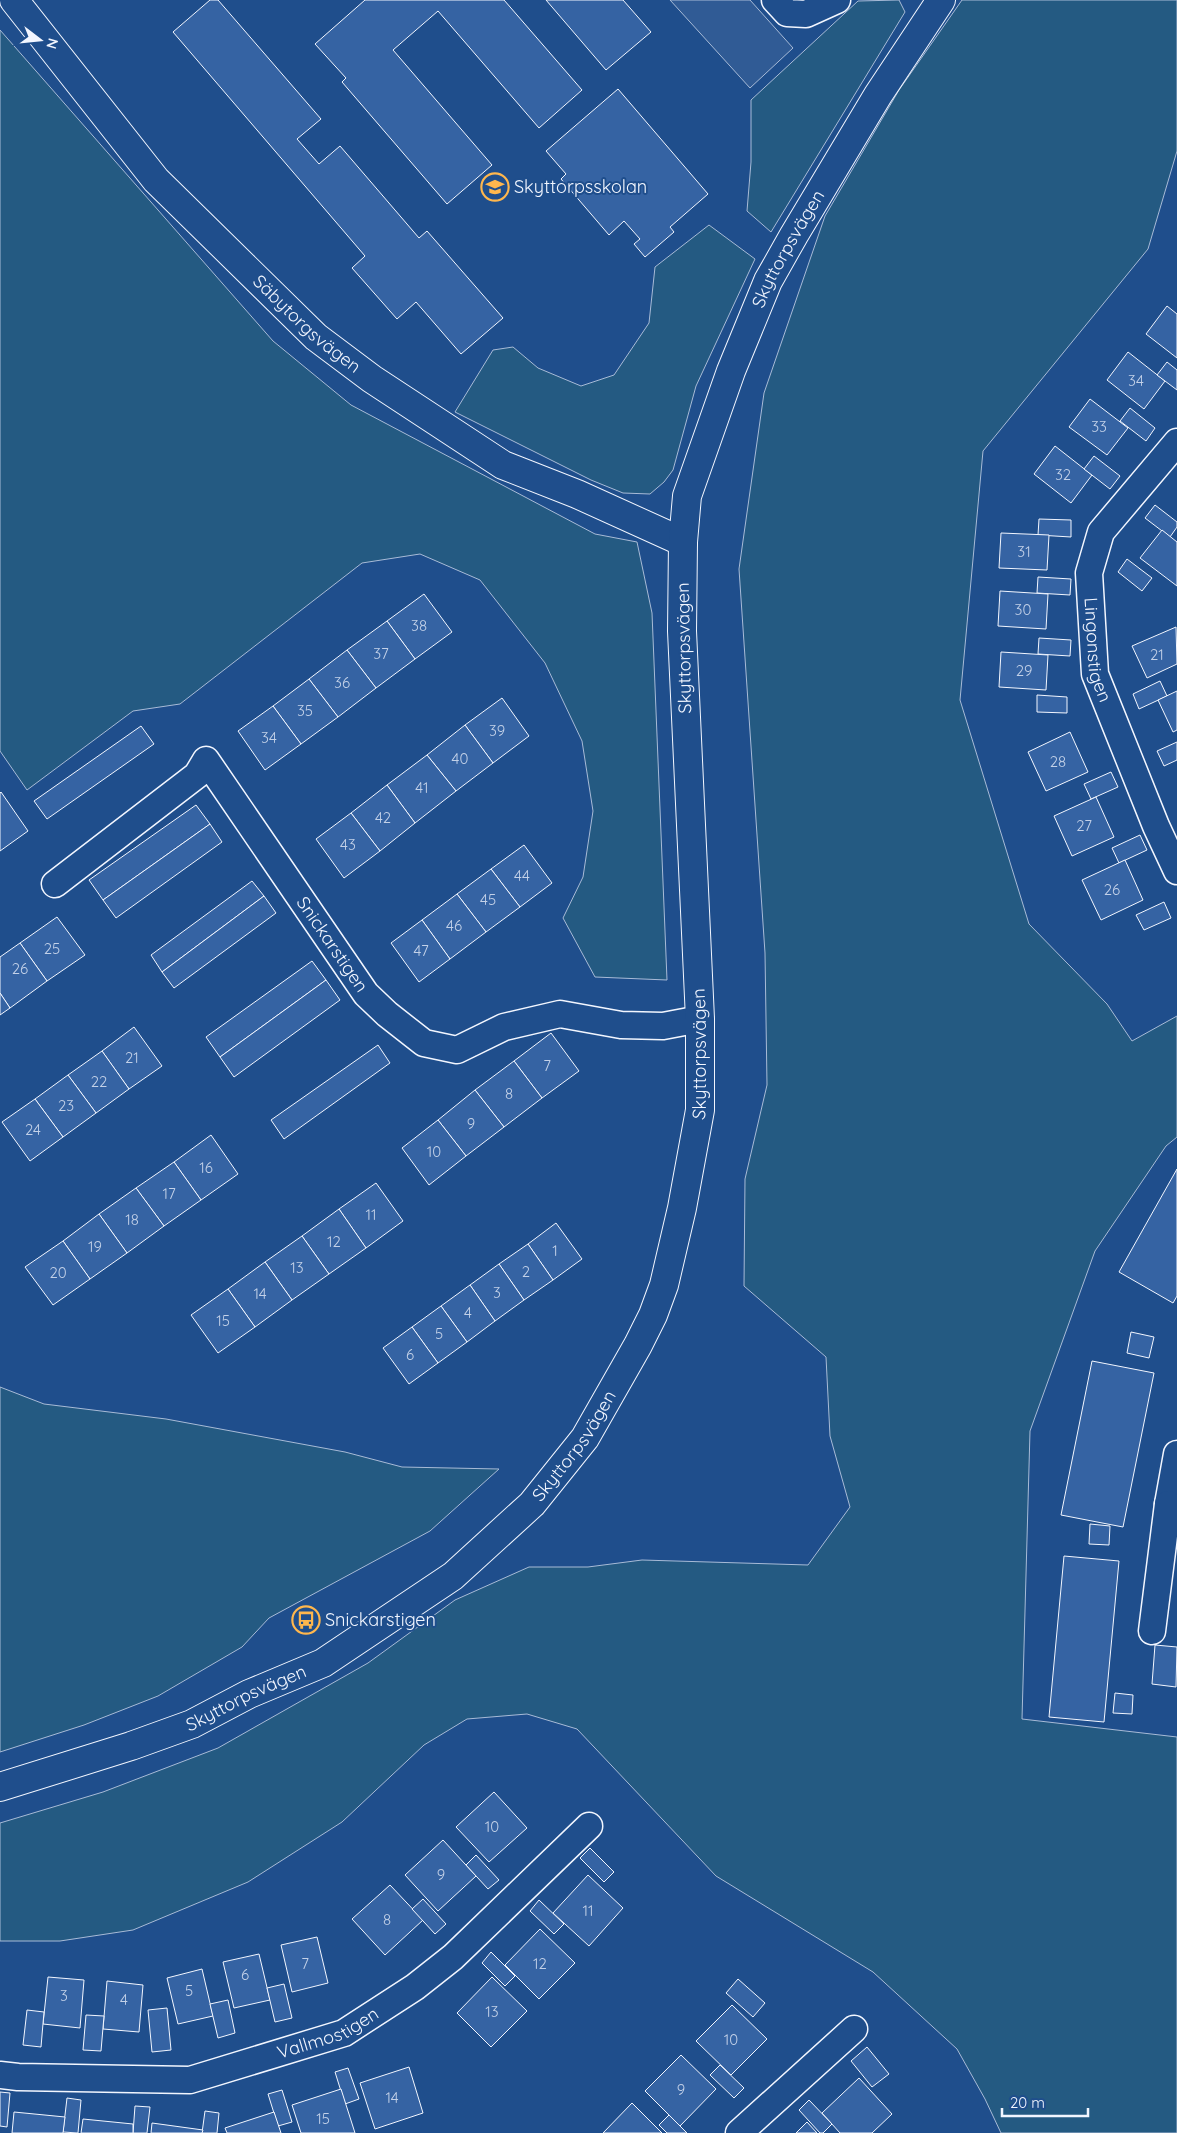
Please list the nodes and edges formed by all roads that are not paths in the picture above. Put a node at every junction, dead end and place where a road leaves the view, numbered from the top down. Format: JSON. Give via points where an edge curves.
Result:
{"nodes":[{"id":1,"x":14,"y":0,"type":"edge"},
{"id":2,"x":775,"y":0,"type":"edge"},
{"id":3,"x":837,"y":0,"type":"edge"},
{"id":4,"x":931,"y":4,"type":"edge"},
{"id":5,"x":1177,"y":442,"type":"edge"},
{"id":6,"x":683,"y":542,"type":"junction"},
{"id":7,"x":1177,"y":871,"type":"edge"},
{"id":8,"x":55,"y":884,"type":"dead end"},
{"id":9,"x":700,"y":1019,"type":"junction"},
{"id":10,"x":1177,"y":1454,"type":"edge"},
{"id":11,"x":1172,"y":1505,"type":"edge"},
{"id":12,"x":1152,"y":1631,"type":"dead end"},
{"id":13,"x":0,"y":1787,"type":"edge"},
{"id":14,"x":589,"y":1826,"type":"dead end"},
{"id":15,"x":854,"y":2029,"type":"dead end"},
{"id":16,"x":0,"y":2075,"type":"edge"},
{"id":17,"x":740,"y":2133,"type":"edge"}],
"edges":[{"from":1,"to":6,"type":"street","name":"Säbytorgsvägen","via":[[156,180],[316,337],[372,379],[503,465]]},
{"from":2,"to":3,"type":"street","via":[[787,13],[806,14]]},
{"from":4,"to":6,"type":"street","name":"Skyttorpsvägen","via":[[768,281],[731,371],[687,496]]},
{"from":5,"to":7,"type":"street","name":"Lingonstigen","via":[[1102,532],[1089,573],[1096,674]]},
{"from":6,"to":9,"type":"street","name":"Skyttorpsvägen","via":[[682,631]]},
{"from":8,"to":9,"type":"street","name":"Snickarstigen","via":[[197,775],[206,760],[366,994],[424,1042],[457,1050],[504,1027],[560,1014],[630,1025],[663,1026]]},
{"from":9,"to":13,"type":"street","name":"Skyttorpsvägen","via":[[700,1110],[664,1285],[653,1315],[585,1438],[532,1504],[453,1576],[323,1663],[249,1694],[192,1724]]},
{"from":10,"to":11,"type":"street"},
{"from":11,"to":12,"type":"street"},
{"from":14,"to":16,"type":"street","name":"Vallmostigen","via":[[454,1958],[415,1988],[344,2033],[190,2080]]},
{"from":15,"to":17,"type":"street"}]}
